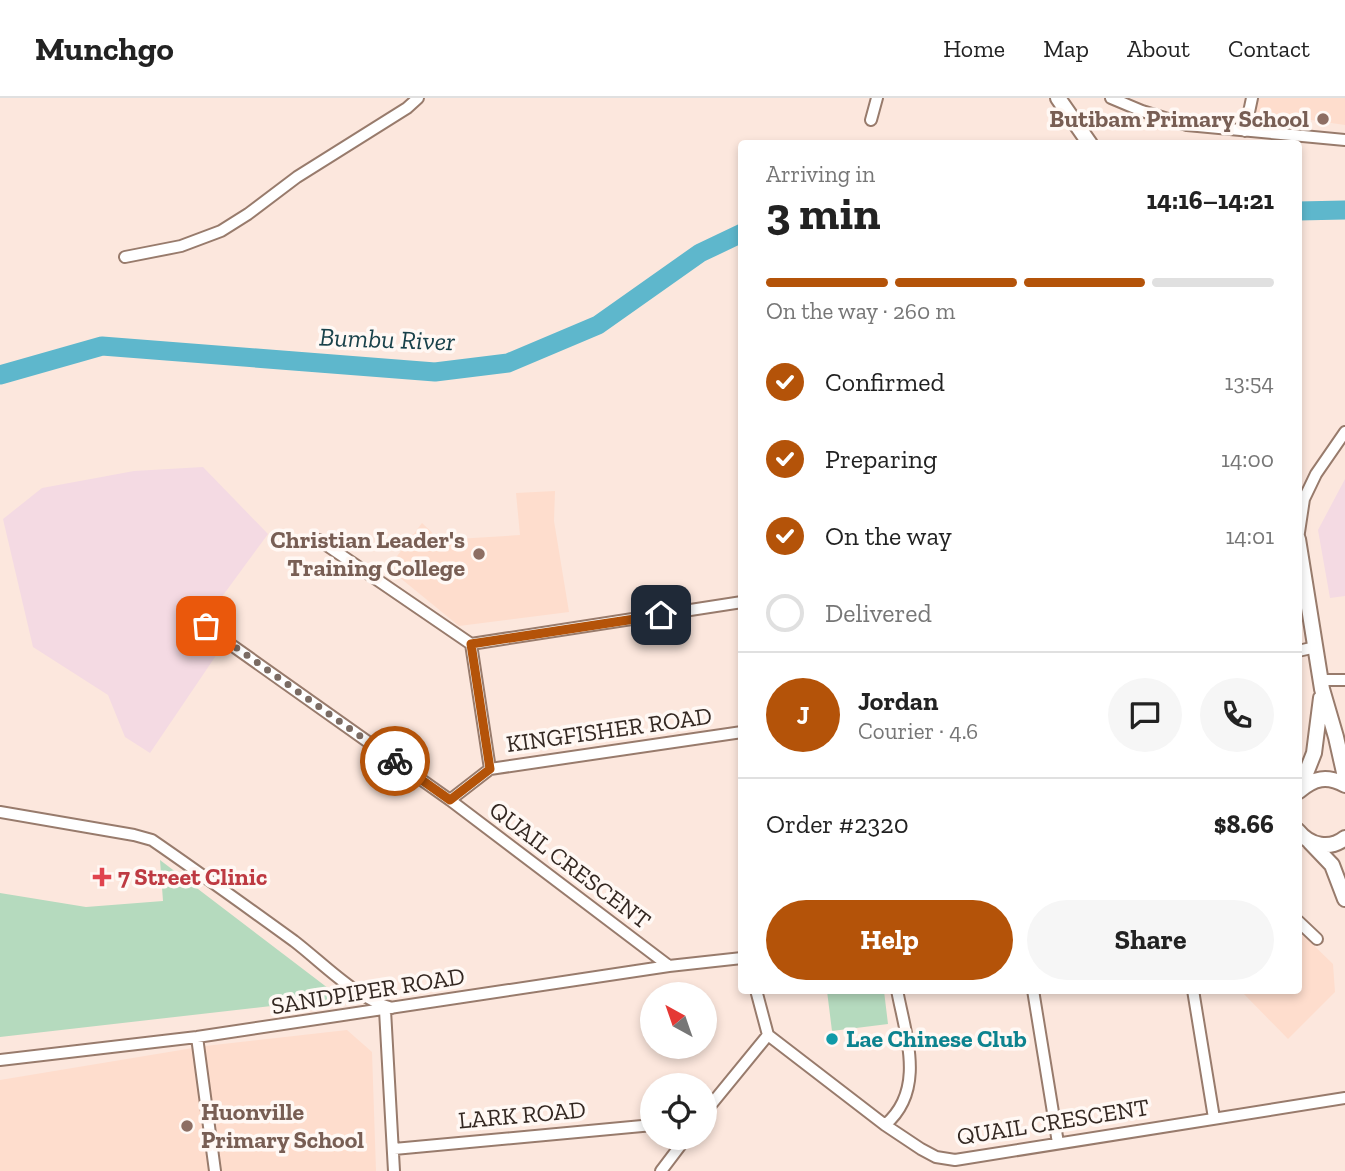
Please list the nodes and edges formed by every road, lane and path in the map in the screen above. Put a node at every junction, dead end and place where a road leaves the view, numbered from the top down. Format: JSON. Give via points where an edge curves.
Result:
{"nodes":[{"id":1,"x":418,"y":98,"type":"edge"},
{"id":2,"x":877,"y":98,"type":"edge"},
{"id":3,"x":1111,"y":98,"type":"edge"},
{"id":4,"x":1252,"y":98,"type":"edge"},
{"id":5,"x":1066,"y":101,"type":"edge"},
{"id":6,"x":871,"y":120,"type":"dead end"},
{"id":7,"x":1245,"y":131,"type":"junction"},
{"id":8,"x":1087,"y":140,"type":"edge"},
{"id":9,"x":1345,"y":140,"type":"edge"},
{"id":10,"x":125,"y":257,"type":"dead end"},
{"id":11,"x":1345,"y":432,"type":"edge"},
{"id":12,"x":1302,"y":512,"type":"edge"},
{"id":13,"x":319,"y":540,"type":"dead end"},
{"id":14,"x":1302,"y":563,"type":"edge"},
{"id":15,"x":738,"y":603,"type":"edge"},
{"id":16,"x":206,"y":626,"type":"dead end"},
{"id":17,"x":471,"y":644,"type":"junction"},
{"id":18,"x":1316,"y":647,"type":"junction"},
{"id":19,"x":1302,"y":649,"type":"edge"},
{"id":20,"x":1345,"y":680,"type":"edge"},
{"id":21,"x":1321,"y":684,"type":"junction"},
{"id":22,"x":738,"y":733,"type":"edge"},
{"id":23,"x":490,"y":769,"type":"junction"},
{"id":24,"x":1345,"y":777,"type":"edge"},
{"id":25,"x":1302,"y":784,"type":"edge"},
{"id":26,"x":1345,"y":785,"type":"edge"},
{"id":27,"x":1302,"y":789,"type":"edge"},
{"id":28,"x":450,"y":800,"type":"junction"},
{"id":29,"x":0,"y":812,"type":"edge"},
{"id":30,"x":1302,"y":836,"type":"edge"},
{"id":31,"x":1345,"y":838,"type":"edge"},
{"id":32,"x":1345,"y":899,"type":"edge"},
{"id":33,"x":1302,"y":925,"type":"edge"},
{"id":34,"x":1317,"y":939,"type":"dead end"},
{"id":35,"x":738,"y":958,"type":"edge"},
{"id":36,"x":668,"y":966,"type":"junction"},
{"id":37,"x":757,"y":994,"type":"edge"},
{"id":38,"x":898,"y":994,"type":"edge"},
{"id":39,"x":1034,"y":994,"type":"edge"},
{"id":40,"x":1194,"y":994,"type":"edge"},
{"id":41,"x":389,"y":1009,"type":"junction"},
{"id":42,"x":768,"y":1035,"type":"junction"},
{"id":43,"x":197,"y":1037,"type":"junction"},
{"id":44,"x":0,"y":1060,"type":"edge"},
{"id":45,"x":717,"y":1097,"type":"edge"},
{"id":46,"x":1345,"y":1098,"type":"edge"},
{"id":47,"x":1214,"y":1118,"type":"junction"},
{"id":48,"x":885,"y":1125,"type":"junction"},
{"id":49,"x":640,"y":1126,"type":"edge"},
{"id":50,"x":1058,"y":1143,"type":"junction"},
{"id":51,"x":394,"y":1149,"type":"junction"},
{"id":52,"x":677,"y":1150,"type":"edge"},
{"id":53,"x":215,"y":1171,"type":"edge"},
{"id":54,"x":394,"y":1171,"type":"edge"},
{"id":55,"x":661,"y":1171,"type":"edge"}],
"edges":[{"from":1,"to":10,"type":"street","via":[[220,231],[181,246]]},
{"from":2,"to":6,"type":"street"},
{"from":3,"to":7,"type":"street","via":[[1186,125]]},
{"from":4,"to":7,"type":"street"},
{"from":5,"to":8,"type":"main road"},
{"from":7,"to":9,"type":"street"},
{"from":11,"to":12,"type":"street","via":[[1316,474]]},
{"from":13,"to":17,"type":"street"},
{"from":14,"to":18,"type":"main road"},
{"from":15,"to":17,"type":"street"},
{"from":16,"to":28,"type":"street","name":"QUAIL CRESCENT"},
{"from":17,"to":23,"type":"street"},
{"from":18,"to":19,"type":"street"},
{"from":18,"to":21,"type":"main road"},
{"from":20,"to":21,"type":"street"},
{"from":21,"to":24,"type":"main road"},
{"from":21,"to":25,"type":"main road","via":[[1314,753]]},
{"from":22,"to":23,"type":"street","name":"KINGFISHER ROAD"},
{"from":23,"to":28,"type":"street","name":"KINGFISHER ROAD"},
{"from":26,"to":27,"type":"main road","via":[[1322,779]]},
{"from":28,"to":36,"type":"street","name":"QUAIL CRESCENT"},
{"from":29,"to":41,"type":"street","via":[[152,840]]},
{"from":30,"to":31,"type":"main road","via":[[1331,845]]},
{"from":30,"to":32,"type":"main road","via":[[1332,865]]},
{"from":33,"to":34,"type":"street"},
{"from":35,"to":36,"type":"street","name":"SANDPIPER ROAD"},
{"from":36,"to":41,"type":"street","name":"SANDPIPER ROAD"},
{"from":37,"to":42,"type":"street"},
{"from":38,"to":48,"type":"street","via":[[909,1054],[909,1087],[903,1106]]},
{"from":39,"to":50,"type":"street"},
{"from":40,"to":47,"type":"street"},
{"from":41,"to":43,"type":"street","name":"SANDPIPER ROAD"},
{"from":41,"to":51,"type":"street"},
{"from":42,"to":45,"type":"street"},
{"from":42,"to":48,"type":"street","name":"QUAIL CRESCENT"},
{"from":43,"to":44,"type":"street","name":"SANDPIPER ROAD"},
{"from":43,"to":53,"type":"street"},
{"from":46,"to":47,"type":"street","name":"QUAIL CRESCENT"},
{"from":47,"to":50,"type":"street","name":"QUAIL CRESCENT"},
{"from":48,"to":50,"type":"street","name":"QUAIL CRESCENT","via":[[936,1157],[955,1160]]},
{"from":49,"to":51,"type":"street","name":"LARK ROAD"},
{"from":51,"to":54,"type":"street"},
{"from":52,"to":55,"type":"street"}]}
